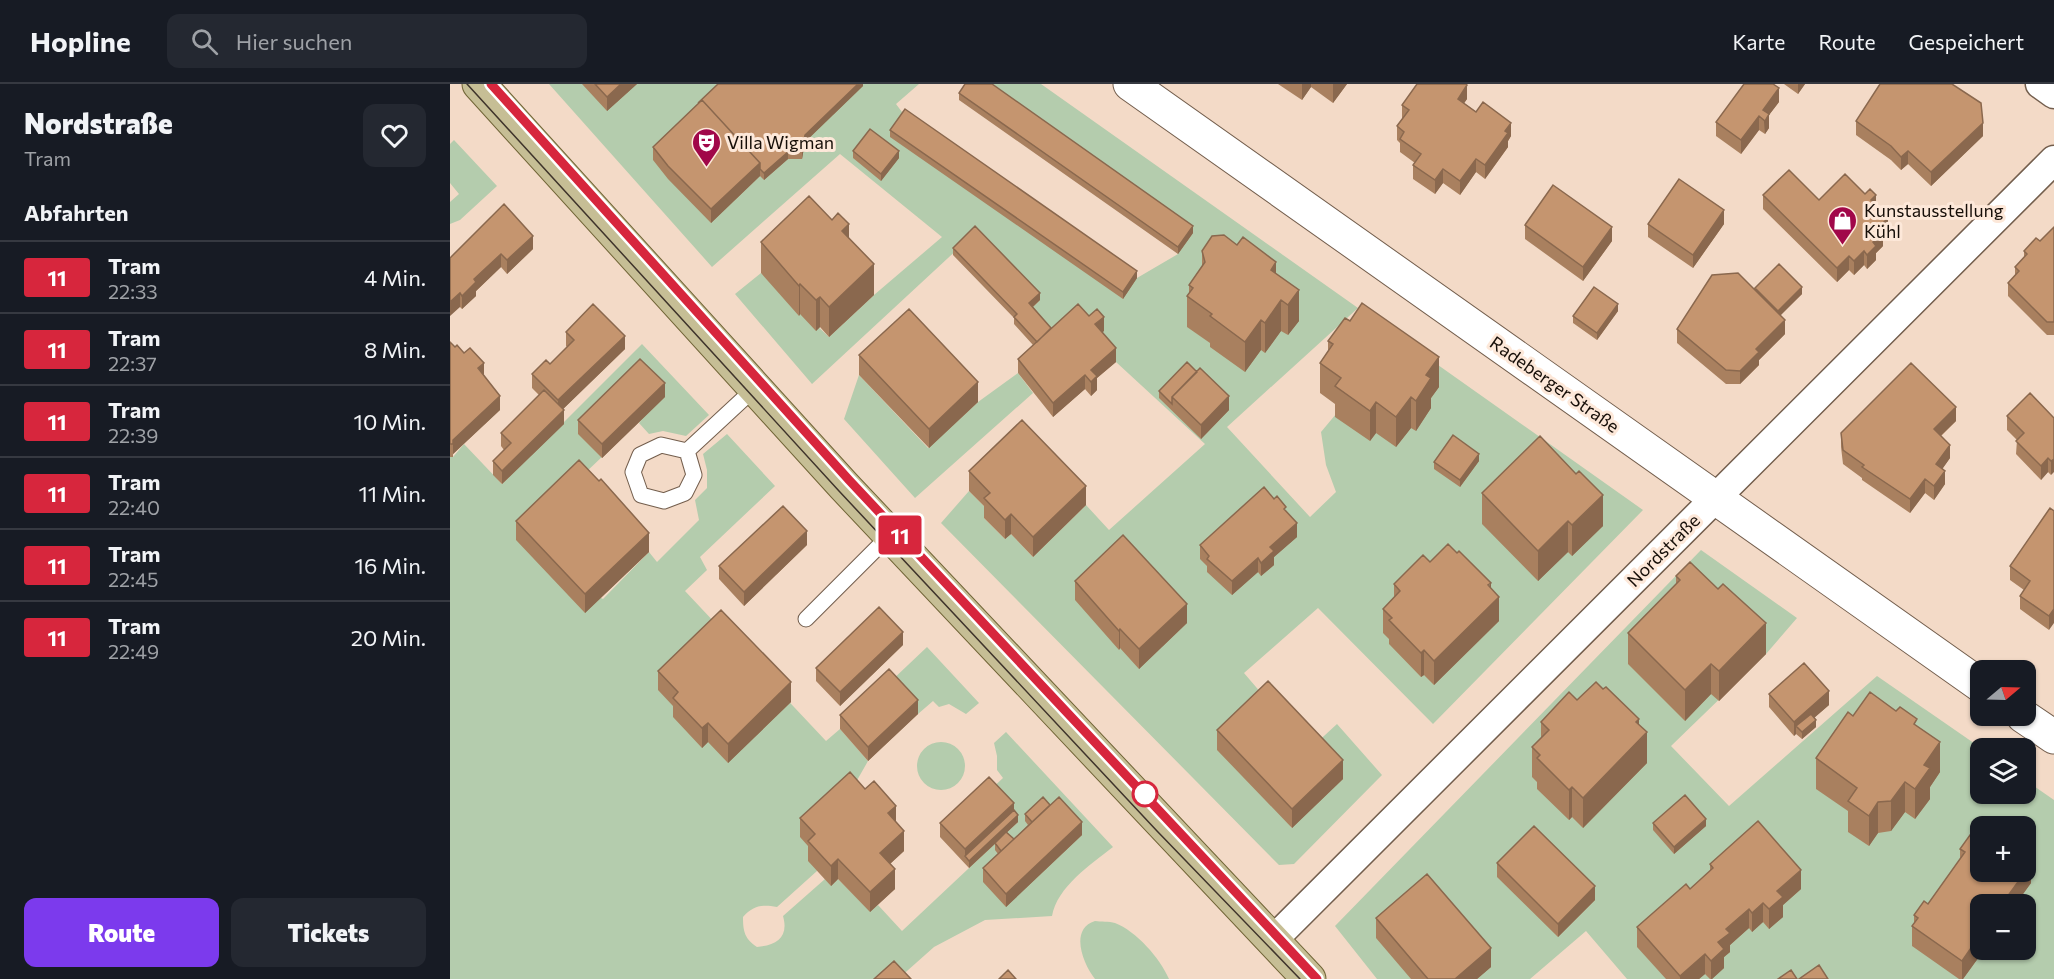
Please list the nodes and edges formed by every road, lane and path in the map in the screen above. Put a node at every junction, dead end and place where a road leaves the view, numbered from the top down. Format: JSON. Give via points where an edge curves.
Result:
{"nodes":[{"id":1,"x":479,"y":84,"type":"edge"},
{"id":2,"x":1130,"y":84,"type":"edge"},
{"id":3,"x":2040,"y":84,"type":"edge"},
{"id":4,"x":2054,"y":94,"type":"edge"},
{"id":5,"x":2054,"y":160,"type":"edge"},
{"id":6,"x":755,"y":388,"type":"junction"},
{"id":7,"x":687,"y":451,"type":"dead end"},
{"id":8,"x":1716,"y":498,"type":"junction"},
{"id":9,"x":890,"y":535,"type":"junction"},
{"id":10,"x":806,"y":619,"type":"dead end"},
{"id":11,"x":1970,"y":678,"type":"edge"},
{"id":12,"x":2036,"y":725,"type":"edge"},
{"id":13,"x":2054,"y":737,"type":"edge"},
{"id":14,"x":1273,"y":940,"type":"junction"},
{"id":15,"x":1309,"y":979,"type":"edge"}],
"edges":[{"from":1,"to":6,"type":"main road"},
{"from":2,"to":8,"type":"street","name":"Radeberger Straße"},
{"from":3,"to":4,"type":"street"},
{"from":5,"to":8,"type":"street","name":"Nordstraße"},
{"from":6,"to":7,"type":"lane"},
{"from":6,"to":9,"type":"main road"},
{"from":8,"to":11,"type":"street","name":"Radeberger Straße"},
{"from":8,"to":14,"type":"street","name":"Nordstraße"},
{"from":9,"to":10,"type":"lane"},
{"from":9,"to":14,"type":"main road"},
{"from":12,"to":13,"type":"street"},
{"from":14,"to":15,"type":"main road"}]}
